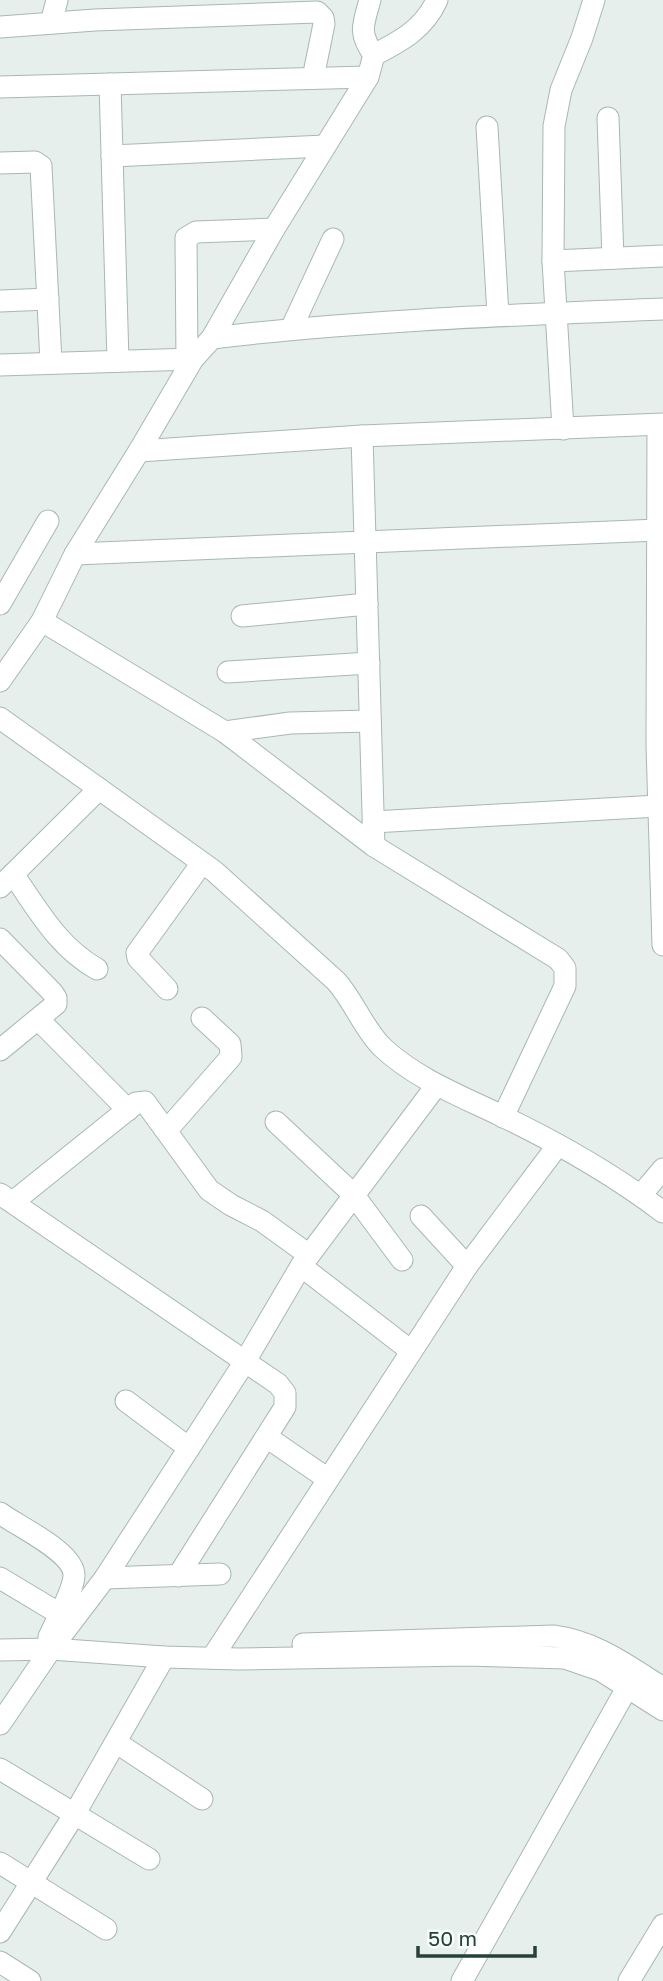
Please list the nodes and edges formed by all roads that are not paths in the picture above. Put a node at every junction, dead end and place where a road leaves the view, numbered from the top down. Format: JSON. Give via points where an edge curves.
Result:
{"nodes":[{"id":1,"x":57,"y":0,"type":"edge"},
{"id":2,"x":370,"y":0,"type":"edge"},
{"id":3,"x":437,"y":0,"type":"edge"},
{"id":4,"x":594,"y":0,"type":"edge"},
{"id":5,"x":197,"y":8,"type":"edge"},
{"id":6,"x":98,"y":10,"type":"edge"},
{"id":7,"x":51,"y":23,"type":"junction"},
{"id":8,"x":0,"y":26,"type":"edge"},
{"id":9,"x":374,"y":55,"type":"junction"},
{"id":10,"x":368,"y":76,"type":"junction"},
{"id":11,"x":313,"y":78,"type":"junction"},
{"id":12,"x":110,"y":84,"type":"junction"},
{"id":13,"x":0,"y":87,"type":"edge"},
{"id":14,"x":608,"y":118,"type":"dead end"},
{"id":15,"x":488,"y":127,"type":"dead end"},
{"id":16,"x":325,"y":146,"type":"junction"},
{"id":17,"x":112,"y":156,"type":"junction"},
{"id":18,"x":0,"y":163,"type":"edge"},
{"id":19,"x":274,"y":229,"type":"junction"},
{"id":20,"x":333,"y":239,"type":"dead end"},
{"id":21,"x":663,"y":256,"type":"edge"},
{"id":22,"x":613,"y":258,"type":"junction"},
{"id":23,"x":554,"y":261,"type":"junction"},
{"id":24,"x":48,"y":299,"type":"junction"},
{"id":25,"x":0,"y":301,"type":"edge"},
{"id":26,"x":663,"y":309,"type":"edge"},
{"id":27,"x":557,"y":313,"type":"junction"},
{"id":28,"x":498,"y":315,"type":"junction"},
{"id":29,"x":290,"y":329,"type":"junction"},
{"id":30,"x":212,"y":338,"type":"junction"},
{"id":31,"x":190,"y":359,"type":"junction"},
{"id":32,"x":118,"y":361,"type":"junction"},
{"id":33,"x":51,"y":362,"type":"junction"},
{"id":34,"x":0,"y":365,"type":"edge"},
{"id":35,"x":661,"y":425,"type":"edge"},
{"id":36,"x":563,"y":429,"type":"junction"},
{"id":37,"x":362,"y":436,"type":"junction"},
{"id":38,"x":139,"y":451,"type":"junction"},
{"id":39,"x":48,"y":521,"type":"dead end"},
{"id":40,"x":658,"y":530,"type":"junction"},
{"id":41,"x":365,"y":541,"type":"junction"},
{"id":42,"x":75,"y":554,"type":"junction"},
{"id":43,"x":0,"y":604,"type":"edge"},
{"id":44,"x":367,"y":604,"type":"junction"},
{"id":45,"x":242,"y":615,"type":"dead end"},
{"id":46,"x":43,"y":621,"type":"junction"},
{"id":47,"x":369,"y":663,"type":"junction"},
{"id":48,"x":228,"y":672,"type":"dead end"},
{"id":49,"x":0,"y":681,"type":"edge"},
{"id":50,"x":0,"y":718,"type":"edge"},
{"id":51,"x":370,"y":721,"type":"junction"},
{"id":52,"x":225,"y":732,"type":"junction"},
{"id":53,"x":99,"y":789,"type":"junction"},
{"id":54,"x":658,"y":806,"type":"junction"},
{"id":55,"x":373,"y":822,"type":"junction"},
{"id":56,"x":374,"y":846,"type":"junction"},
{"id":57,"x":202,"y":863,"type":"junction"},
{"id":58,"x":6,"y":881,"type":"edge"},
{"id":59,"x":662,"y":908,"type":"edge"},
{"id":60,"x":0,"y":939,"type":"edge"},
{"id":61,"x":663,"y":945,"type":"edge"},
{"id":62,"x":97,"y":969,"type":"dead end"},
{"id":63,"x":167,"y":989,"type":"dead end"},
{"id":64,"x":202,"y":1018,"type":"dead end"},
{"id":65,"x":39,"y":1020,"type":"junction"},
{"id":66,"x":0,"y":1050,"type":"edge"},
{"id":67,"x":436,"y":1086,"type":"junction"},
{"id":68,"x":128,"y":1110,"type":"junction"},
{"id":69,"x":503,"y":1117,"type":"junction"},
{"id":70,"x":276,"y":1122,"type":"dead end"},
{"id":71,"x":167,"y":1130,"type":"junction"},
{"id":72,"x":558,"y":1145,"type":"junction"},
{"id":73,"x":663,"y":1169,"type":"edge"},
{"id":74,"x":353,"y":1194,"type":"junction"},
{"id":75,"x":641,"y":1195,"type":"junction"},
{"id":76,"x":6,"y":1198,"type":"edge"},
{"id":77,"x":663,"y":1212,"type":"edge"},
{"id":78,"x":421,"y":1216,"type":"dead end"},
{"id":79,"x":402,"y":1260,"type":"dead end"},
{"id":80,"x":305,"y":1261,"type":"junction"},
{"id":81,"x":467,"y":1266,"type":"junction"},
{"id":82,"x":411,"y":1351,"type":"junction"},
{"id":83,"x":244,"y":1363,"type":"junction"},
{"id":84,"x":126,"y":1401,"type":"dead end"},
{"id":85,"x":268,"y":1438,"type":"junction"},
{"id":86,"x":189,"y":1448,"type":"junction"},
{"id":87,"x":328,"y":1479,"type":"junction"},
{"id":88,"x":0,"y":1513,"type":"edge"},
{"id":89,"x":220,"y":1574,"type":"dead end"},
{"id":90,"x":178,"y":1576,"type":"junction"},
{"id":91,"x":0,"y":1578,"type":"edge"},
{"id":92,"x":105,"y":1578,"type":"junction"},
{"id":93,"x":60,"y":1614,"type":"junction"},
{"id":94,"x":0,"y":1636,"type":"edge"},
{"id":95,"x":54,"y":1641,"type":"junction"},
{"id":96,"x":552,"y":1647,"type":"junction"},
{"id":97,"x":0,"y":1650,"type":"edge"},
{"id":98,"x":215,"y":1653,"type":"junction"},
{"id":99,"x":164,"y":1657,"type":"junction"},
{"id":100,"x":627,"y":1688,"type":"junction"},
{"id":101,"x":663,"y":1688,"type":"edge"},
{"id":102,"x":663,"y":1710,"type":"edge"},
{"id":103,"x":0,"y":1724,"type":"edge"},
{"id":104,"x":117,"y":1743,"type":"junction"},
{"id":105,"x":0,"y":1769,"type":"edge"},
{"id":106,"x":202,"y":1799,"type":"dead end"},
{"id":107,"x":75,"y":1815,"type":"junction"},
{"id":108,"x":149,"y":1859,"type":"dead end"},
{"id":109,"x":0,"y":1863,"type":"edge"},
{"id":110,"x":31,"y":1884,"type":"junction"},
{"id":111,"x":662,"y":1928,"type":"edge"},
{"id":112,"x":106,"y":1929,"type":"dead end"},
{"id":113,"x":0,"y":1932,"type":"edge"},
{"id":114,"x":0,"y":1962,"type":"edge"},
{"id":115,"x":30,"y":1981,"type":"edge"},
{"id":116,"x":462,"y":1981,"type":"edge"},
{"id":117,"x":629,"y":1981,"type":"edge"}],
"edges":[{"from":1,"to":7,"type":"street"},
{"from":2,"to":9,"type":"street","via":[[363,33]]},
{"from":3,"to":9,"type":"street","via":[[407,39]]},
{"from":4,"to":23,"type":"street","via":[[561,90],[554,127]]},
{"from":5,"to":6,"type":"street"},
{"from":5,"to":11,"type":"street","via":[[320,13],[324,24]]},
{"from":6,"to":7,"type":"street"},
{"from":7,"to":8,"type":"street"},
{"from":9,"to":10,"type":"street"},
{"from":10,"to":11,"type":"street"},
{"from":10,"to":16,"type":"street"},
{"from":11,"to":12,"type":"street"},
{"from":12,"to":13,"type":"street"},
{"from":12,"to":17,"type":"street"},
{"from":14,"to":22,"type":"street"},
{"from":15,"to":28,"type":"street"},
{"from":16,"to":17,"type":"street"},
{"from":16,"to":19,"type":"street"},
{"from":17,"to":32,"type":"street"},
{"from":18,"to":24,"type":"street","via":[[35,162],[41,166]]},
{"from":19,"to":30,"type":"street"},
{"from":19,"to":31,"type":"street","via":[[196,232],[186,238]]},
{"from":20,"to":29,"type":"street"},
{"from":21,"to":22,"type":"street"},
{"from":22,"to":23,"type":"street"},
{"from":23,"to":27,"type":"street"},
{"from":24,"to":25,"type":"street"},
{"from":24,"to":33,"type":"street"},
{"from":26,"to":27,"type":"street"},
{"from":27,"to":28,"type":"street"},
{"from":27,"to":36,"type":"street"},
{"from":28,"to":29,"type":"street"},
{"from":29,"to":30,"type":"street"},
{"from":30,"to":31,"type":"street"},
{"from":31,"to":32,"type":"street"},
{"from":31,"to":38,"type":"street"},
{"from":32,"to":33,"type":"street"},
{"from":33,"to":34,"type":"street"},
{"from":35,"to":36,"type":"street"},
{"from":35,"to":40,"type":"street"},
{"from":36,"to":37,"type":"street"},
{"from":37,"to":38,"type":"street"},
{"from":37,"to":41,"type":"street"},
{"from":38,"to":42,"type":"street"},
{"from":39,"to":43,"type":"street"},
{"from":40,"to":41,"type":"street"},
{"from":40,"to":54,"type":"street"},
{"from":41,"to":42,"type":"street"},
{"from":41,"to":44,"type":"street"},
{"from":42,"to":46,"type":"street"},
{"from":44,"to":45,"type":"street"},
{"from":44,"to":47,"type":"street"},
{"from":46,"to":49,"type":"street"},
{"from":46,"to":52,"type":"street"},
{"from":47,"to":48,"type":"street"},
{"from":47,"to":51,"type":"street"},
{"from":50,"to":53,"type":"street"},
{"from":51,"to":52,"type":"street","via":[[290,723]]},
{"from":51,"to":55,"type":"street"},
{"from":52,"to":56,"type":"street"},
{"from":53,"to":57,"type":"street"},
{"from":53,"to":58,"type":"street"},
{"from":54,"to":55,"type":"street"},
{"from":54,"to":59,"type":"street"},
{"from":55,"to":56,"type":"street"},
{"from":56,"to":69,"type":"street","via":[[558,959],[565,968],[565,986]]},
{"from":57,"to":63,"type":"street","via":[[137,953]]},
{"from":57,"to":67,"type":"street","via":[[337,981],[383,1048]]},
{"from":58,"to":62,"type":"street","via":[[72,953]]},
{"from":59,"to":61,"type":"street"},
{"from":60,"to":65,"type":"street","via":[[56,998],[53,1009]]},
{"from":64,"to":71,"type":"street","via":[[230,1044],[230,1057]]},
{"from":65,"to":66,"type":"street"},
{"from":65,"to":68,"type":"street"},
{"from":67,"to":69,"type":"street"},
{"from":67,"to":74,"type":"street"},
{"from":68,"to":71,"type":"street","via":[[145,1102]]},
{"from":68,"to":76,"type":"street"},
{"from":69,"to":72,"type":"street"},
{"from":70,"to":74,"type":"street"},
{"from":71,"to":80,"type":"street","via":[[209,1190],[262,1221]]},
{"from":72,"to":75,"type":"street"},
{"from":72,"to":81,"type":"street"},
{"from":73,"to":75,"type":"street"},
{"from":74,"to":79,"type":"street"},
{"from":74,"to":80,"type":"street"},
{"from":75,"to":77,"type":"street"},
{"from":76,"to":83,"type":"street"},
{"from":78,"to":81,"type":"street"},
{"from":80,"to":82,"type":"street"},
{"from":80,"to":83,"type":"street"},
{"from":81,"to":82,"type":"street"},
{"from":82,"to":87,"type":"street"},
{"from":83,"to":85,"type":"street","via":[[285,1393],[285,1407]]},
{"from":83,"to":86,"type":"street"},
{"from":84,"to":86,"type":"street"},
{"from":85,"to":87,"type":"street"},
{"from":85,"to":90,"type":"street"},
{"from":86,"to":92,"type":"street"},
{"from":87,"to":98,"type":"street"},
{"from":88,"to":93,"type":"street","via":[[68,1560],[72,1584]]},
{"from":89,"to":90,"type":"street"},
{"from":90,"to":92,"type":"street"},
{"from":91,"to":93,"type":"street"},
{"from":92,"to":95,"type":"street"},
{"from":93,"to":95,"type":"street"},
{"from":94,"to":95,"type":"street"},
{"from":95,"to":97,"type":"street"},
{"from":95,"to":98,"type":"street"},
{"from":95,"to":99,"type":"street"},
{"from":95,"to":103,"type":"street"},
{"from":96,"to":98,"type":"street"},
{"from":96,"to":100,"type":"street"},
{"from":96,"to":101,"type":"street","via":[[573,1639],[594,1646]]},
{"from":98,"to":99,"type":"street"},
{"from":99,"to":104,"type":"street"},
{"from":100,"to":102,"type":"street"},
{"from":100,"to":116,"type":"street"},
{"from":104,"to":106,"type":"street"},
{"from":104,"to":107,"type":"street"},
{"from":105,"to":107,"type":"street"},
{"from":107,"to":108,"type":"street"},
{"from":107,"to":110,"type":"street"},
{"from":109,"to":110,"type":"street"},
{"from":110,"to":112,"type":"street"},
{"from":110,"to":113,"type":"street"},
{"from":111,"to":117,"type":"street"},
{"from":114,"to":115,"type":"street"}]}
